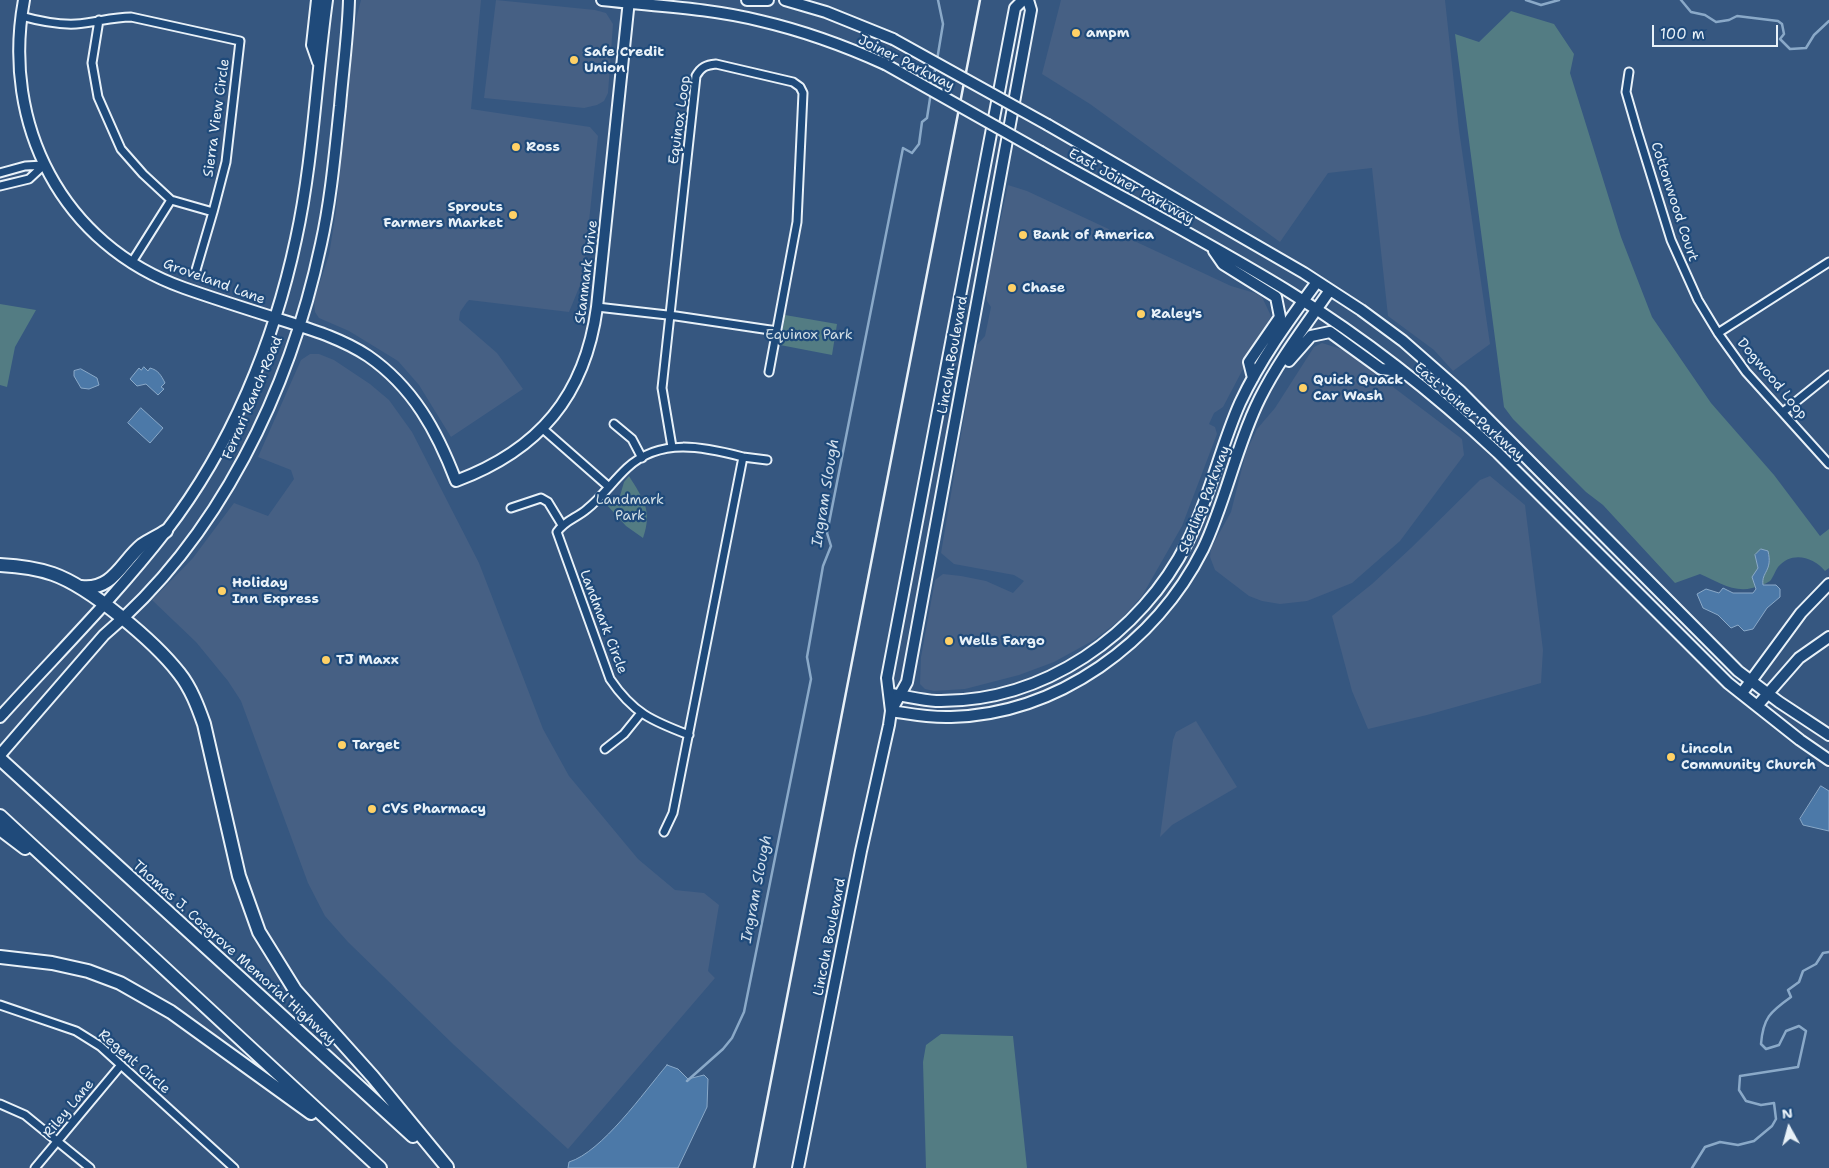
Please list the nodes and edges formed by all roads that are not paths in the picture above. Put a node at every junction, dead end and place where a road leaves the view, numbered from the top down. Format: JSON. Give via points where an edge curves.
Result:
{"nodes":[{"id":1,"x":24,"y":0,"type":"edge"},
{"id":2,"x":317,"y":0,"type":"edge"},
{"id":3,"x":328,"y":0,"type":"edge"},
{"id":4,"x":349,"y":0,"type":"edge"},
{"id":5,"x":357,"y":0,"type":"edge"},
{"id":6,"x":602,"y":0,"type":"edge"},
{"id":7,"x":747,"y":0,"type":"edge"},
{"id":8,"x":768,"y":0,"type":"edge"},
{"id":9,"x":785,"y":0,"type":"edge"},
{"id":10,"x":1023,"y":0,"type":"edge"},
{"id":11,"x":1028,"y":0,"type":"edge"},
{"id":12,"x":630,"y":2,"type":"edge"},
{"id":13,"x":21,"y":16,"type":"junction"},
{"id":14,"x":99,"y":20,"type":"junction"},
{"id":15,"x":349,"y":20,"type":"junction"},
{"id":16,"x":318,"y":62,"type":"junction"},
{"id":17,"x":1629,"y":72,"type":"dead end"},
{"id":18,"x":1048,"y":125,"type":"joint"},
{"id":19,"x":1041,"y":152,"type":"joint"},
{"id":20,"x":44,"y":165,"type":"junction"},
{"id":21,"x":0,"y":173,"type":"edge"},
{"id":22,"x":0,"y":186,"type":"edge"},
{"id":23,"x":171,"y":200,"type":"junction"},
{"id":24,"x":213,"y":212,"type":"junction"},
{"id":25,"x":1212,"y":248,"type":"junction"},
{"id":26,"x":132,"y":262,"type":"junction"},
{"id":27,"x":1829,"y":262,"type":"edge"},
{"id":28,"x":196,"y":270,"type":"dead end"},
{"id":29,"x":1317,"y":282,"type":"junction"},
{"id":30,"x":1330,"y":290,"type":"junction"},
{"id":31,"x":1303,"y":301,"type":"junction"},
{"id":32,"x":597,"y":307,"type":"junction"},
{"id":33,"x":1316,"y":310,"type":"junction"},
{"id":34,"x":668,"y":315,"type":"junction"},
{"id":35,"x":275,"y":318,"type":"junction"},
{"id":36,"x":299,"y":326,"type":"junction"},
{"id":37,"x":777,"y":331,"type":"junction"},
{"id":38,"x":1718,"y":333,"type":"junction"},
{"id":39,"x":1400,"y":370,"type":"junction"},
{"id":40,"x":769,"y":372,"type":"dead end"},
{"id":41,"x":1829,"y":375,"type":"edge"},
{"id":42,"x":1253,"y":378,"type":"junction"},
{"id":43,"x":1266,"y":389,"type":"junction"},
{"id":44,"x":1783,"y":412,"type":"junction"},
{"id":45,"x":614,"y":424,"type":"dead end"},
{"id":46,"x":543,"y":429,"type":"junction"},
{"id":47,"x":672,"y":447,"type":"junction"},
{"id":48,"x":743,"y":457,"type":"junction"},
{"id":49,"x":642,"y":458,"type":"junction"},
{"id":50,"x":767,"y":460,"type":"dead end"},
{"id":51,"x":1829,"y":464,"type":"edge"},
{"id":52,"x":456,"y":480,"type":"joint"},
{"id":53,"x":610,"y":488,"type":"junction"},
{"id":54,"x":511,"y":508,"type":"dead end"},
{"id":55,"x":562,"y":525,"type":"junction"},
{"id":56,"x":166,"y":531,"type":"junction"},
{"id":57,"x":0,"y":565,"type":"edge"},
{"id":58,"x":1829,"y":584,"type":"edge"},
{"id":59,"x":81,"y":587,"type":"junction"},
{"id":60,"x":103,"y":605,"type":"junction"},
{"id":61,"x":122,"y":620,"type":"junction"},
{"id":62,"x":1827,"y":637,"type":"edge"},
{"id":63,"x":1750,"y":681,"type":"junction"},
{"id":64,"x":889,"y":693,"type":"junction"},
{"id":65,"x":1768,"y":693,"type":"junction"},
{"id":66,"x":1742,"y":694,"type":"junction"},
{"id":67,"x":900,"y":695,"type":"junction"},
{"id":68,"x":1757,"y":706,"type":"junction"},
{"id":69,"x":891,"y":711,"type":"junction"},
{"id":70,"x":641,"y":713,"type":"junction"},
{"id":71,"x":0,"y":717,"type":"edge"},
{"id":72,"x":689,"y":735,"type":"junction"},
{"id":73,"x":1829,"y":735,"type":"edge"},
{"id":74,"x":605,"y":749,"type":"dead end"},
{"id":75,"x":0,"y":755,"type":"edge"},
{"id":76,"x":0,"y":759,"type":"edge"},
{"id":77,"x":1829,"y":760,"type":"edge"},
{"id":78,"x":0,"y":816,"type":"edge"},
{"id":79,"x":0,"y":830,"type":"edge"},
{"id":80,"x":664,"y":832,"type":"dead end"},
{"id":81,"x":57,"y":867,"type":"junction"},
{"id":82,"x":0,"y":957,"type":"edge"},
{"id":83,"x":0,"y":1005,"type":"edge"},
{"id":84,"x":120,"y":1065,"type":"junction"},
{"id":85,"x":0,"y":1104,"type":"edge"},
{"id":86,"x":58,"y":1142,"type":"junction"},
{"id":87,"x":357,"y":1146,"type":"junction"},
{"id":88,"x":448,"y":1167,"type":"edge"},
{"id":89,"x":35,"y":1168,"type":"edge"},
{"id":90,"x":90,"y":1168,"type":"edge"},
{"id":91,"x":234,"y":1168,"type":"edge"},
{"id":92,"x":380,"y":1168,"type":"edge"},
{"id":93,"x":798,"y":1168,"type":"edge"}],
"edges":[{"from":1,"to":13,"type":"main road","name":"Groveland Lane"},
{"from":2,"to":16,"type":"main road","via":[[312,45]]},
{"from":3,"to":16,"type":"main road","name":"Ferrari Ranch Road"},
{"from":4,"to":15,"type":"main road","name":"Ferrari Ranch Road"},
{"from":5,"to":15,"type":"main road"},
{"from":6,"to":12,"type":"main road","name":"Joiner Parkway"},
{"from":7,"to":8,"type":"main road"},
{"from":9,"to":18,"type":"main road","name":"Joiner Parkway","bridge":true,"via":[[826,12],[893,39]]},
{"from":10,"to":64,"type":"main road","name":"Lincoln Boulevard","via":[[1015,8],[887,678]]},
{"from":11,"to":67,"type":"main road","name":"Lincoln Boulevard","via":[[1030,20],[907,682]]},
{"from":12,"to":19,"type":"main road","name":"Joiner Parkway","bridge":true,"via":[[760,20],[815,36],[885,64]]},
{"from":12,"to":32,"type":"main road","name":"Stanmark Drive"},
{"from":13,"to":14,"type":"street","via":[[56,24]]},
{"from":13,"to":20,"type":"main road","name":"Groveland Lane","via":[[18,48],[22,96]]},
{"from":14,"to":23,"type":"street","via":[[92,62],[98,97],[106,118],[120,149]]},
{"from":14,"to":24,"type":"street","name":"Sierra View Circle","via":[[131,17],[240,41],[226,162]]},
{"from":15,"to":36,"type":"main road","name":"Ferrari Ranch Road","via":[[326,220]]},
{"from":16,"to":35,"type":"main road","name":"Ferrari Ranch Road","via":[[301,215]]},
{"from":17,"to":38,"type":"street","name":"Cottonwood Court","via":[[1626,92],[1668,231],[1684,273]]},
{"from":18,"to":29,"type":"main road","name":"East Joiner Parkway"},
{"from":19,"to":25,"type":"main road","name":"East Joiner Parkway"},
{"from":20,"to":21,"type":"street"},
{"from":20,"to":22,"type":"street","via":[[29,179]]},
{"from":20,"to":26,"type":"main road","name":"Groveland Lane","via":[[83,220]]},
{"from":23,"to":24,"type":"street"},
{"from":23,"to":26,"type":"street"},
{"from":24,"to":28,"type":"street"},
{"from":25,"to":31,"type":"main road","name":"East Joiner Parkway"},
{"from":25,"to":42,"type":"main road","via":[[1223,264],[1276,297],[1280,306],[1280,317],[1250,362]]},
{"from":26,"to":35,"type":"main road","name":"Groveland Lane","via":[[182,288]]},
{"from":27,"to":38,"type":"street"},
{"from":29,"to":30,"type":"main road","name":"East Joiner Parkway"},
{"from":29,"to":31,"type":"main road","name":"Sterling Parkway"},
{"from":30,"to":33,"type":"main road","name":"Sterling Parkway"},
{"from":30,"to":63,"type":"main road","name":"East Joiner Parkway","via":[[1445,376]]},
{"from":31,"to":33,"type":"main road","name":"East Joiner Parkway"},
{"from":31,"to":42,"type":"main road","name":"Sterling Parkway"},
{"from":32,"to":34,"type":"street"},
{"from":32,"to":46,"type":"main road","name":"Stanmark Drive","via":[[594,331],[582,368],[566,399]]},
{"from":33,"to":39,"type":"main road","name":"East Joiner Parkway"},
{"from":33,"to":43,"type":"main road","name":"Sterling Parkway"},
{"from":34,"to":37,"type":"street"},
{"from":34,"to":37,"type":"street","name":"Equinox Loop","via":[[696,76],[700,68],[716,64],[793,82],[803,93],[798,222]]},
{"from":34,"to":47,"type":"street","name":"Equinox Loop","via":[[662,388]]},
{"from":35,"to":36,"type":"main road","name":"Groveland Lane"},
{"from":35,"to":56,"type":"main road","name":"Ferrari Ranch Road","via":[[228,430]]},
{"from":36,"to":52,"type":"main road","name":"Groveland Lane","via":[[352,347],[397,380],[434,429]]},
{"from":36,"to":61,"type":"main road","name":"Ferrari Ranch Road","via":[[272,397],[234,476],[186,549]]},
{"from":37,"to":40,"type":"street","name":"Equinox Loop"},
{"from":38,"to":44,"type":"street","name":"Dogwood Loop","via":[[1746,372]]},
{"from":39,"to":43,"type":"main road","via":[[1381,369],[1330,332],[1320,333],[1311,336]]},
{"from":39,"to":66,"type":"main road","name":"East Joiner Parkway","via":[[1475,431]]},
{"from":41,"to":44,"type":"street"},
{"from":42,"to":67,"type":"main road","name":"Sterling Parkway","via":[[1237,411],[1188,541],[1157,592],[1129,623],[1077,662],[1016,690],[974,699],[951,700]]},
{"from":43,"to":69,"type":"main road","name":"Sterling Parkway","via":[[1254,412],[1200,554],[1164,609],[1126,648],[1085,677],[1021,705],[952,717]]},
{"from":44,"to":51,"type":"street","name":"Dogwood Loop"},
{"from":45,"to":49,"type":"street","via":[[632,439]]},
{"from":46,"to":52,"type":"main road","name":"Stanmark Drive","via":[[502,460]]},
{"from":46,"to":53,"type":"street"},
{"from":47,"to":48,"type":"street","via":[[704,447]]},
{"from":47,"to":49,"type":"street"},
{"from":48,"to":50,"type":"street"},
{"from":48,"to":72,"type":"street"},
{"from":49,"to":53,"type":"street","via":[[628,467]]},
{"from":53,"to":55,"type":"street","via":[[587,510]]},
{"from":54,"to":55,"type":"street","via":[[541,498],[548,502]]},
{"from":55,"to":70,"type":"street","name":"Landmark Circle","via":[[557,532],[559,539],[610,679]]},
{"from":56,"to":59,"type":"highway","via":[[142,546],[107,582],[90,588]]},
{"from":56,"to":60,"type":"main road","name":"Ferrari Ranch Road"},
{"from":57,"to":59,"type":"highway","via":[[53,574]]},
{"from":58,"to":63,"type":"main road","via":[[1801,613]]},
{"from":59,"to":60,"type":"highway"},
{"from":60,"to":61,"type":"highway"},
{"from":60,"to":71,"type":"main road","name":"Ferrari Ranch Road"},
{"from":61,"to":75,"type":"main road","name":"Ferrari Ranch Road","via":[[104,635]]},
{"from":61,"to":88,"type":"highway","via":[[179,673],[197,704],[214,762],[242,885],[259,932],[276,962],[294,990]]},
{"from":62,"to":65,"type":"main road","via":[[1799,658]]},
{"from":63,"to":65,"type":"main road","name":"East Joiner Parkway"},
{"from":63,"to":66,"type":"main road"},
{"from":64,"to":67,"type":"main road","name":"Sterling Parkway"},
{"from":64,"to":69,"type":"main road","name":"Lincoln Boulevard"},
{"from":65,"to":68,"type":"main road"},
{"from":65,"to":73,"type":"main road","name":"East Joiner Parkway"},
{"from":66,"to":68,"type":"main road","name":"East Joiner Parkway"},
{"from":67,"to":69,"type":"main road","name":"Lincoln Boulevard"},
{"from":68,"to":77,"type":"main road","name":"East Joiner Parkway"},
{"from":69,"to":93,"type":"main road","name":"Lincoln Boulevard"},
{"from":70,"to":72,"type":"street","name":"Landmark Circle"},
{"from":70,"to":74,"type":"street","via":[[624,734]]},
{"from":72,"to":80,"type":"street","via":[[673,813]]},
{"from":76,"to":88,"type":"highway","name":"Thomas J. Cosgrove Memorial Highway"},
{"from":78,"to":81,"type":"highway"},
{"from":79,"to":81,"type":"highway"},
{"from":81,"to":87,"type":"highway"},
{"from":82,"to":87,"type":"highway","via":[[52,963],[88,972],[148,997]]},
{"from":83,"to":84,"type":"street","name":"Regent Circle","via":[[76,1031],[100,1046]]},
{"from":84,"to":86,"type":"street","name":"Riley Lane"},
{"from":84,"to":91,"type":"street","name":"Regent Circle"},
{"from":85,"to":86,"type":"street","via":[[25,1115]]},
{"from":86,"to":89,"type":"street","name":"Riley Lane"},
{"from":86,"to":90,"type":"street"},
{"from":87,"to":92,"type":"highway"}]}
